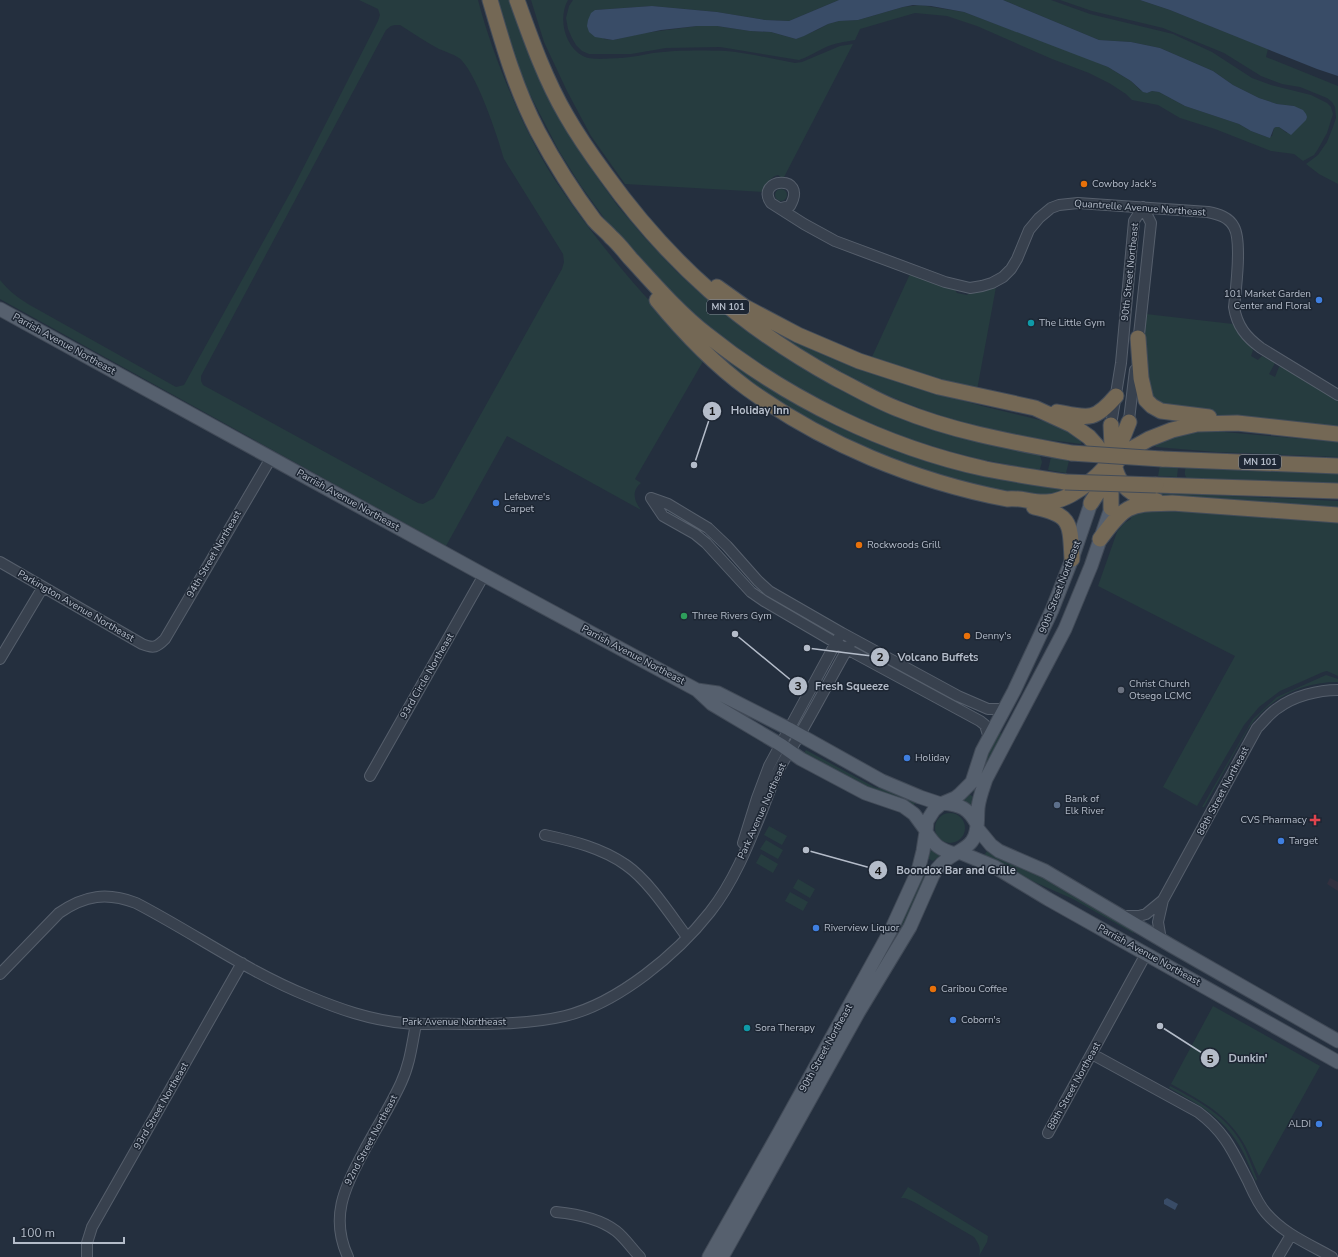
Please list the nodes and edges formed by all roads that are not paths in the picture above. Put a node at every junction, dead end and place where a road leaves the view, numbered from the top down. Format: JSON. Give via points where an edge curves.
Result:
{"nodes":[{"id":1,"x":490,"y":0,"type":"edge"},
{"id":2,"x":517,"y":0,"type":"edge"},
{"id":3,"x":622,"y":198,"type":"junction"},
{"id":4,"x":1143,"y":207,"type":"junction"},
{"id":5,"x":781,"y":208,"type":"dead end"},
{"id":6,"x":611,"y":236,"type":"junction"},
{"id":7,"x":0,"y":309,"type":"edge"},
{"id":8,"x":1138,"y":338,"type":"junction"},
{"id":9,"x":1338,"y":395,"type":"edge"},
{"id":10,"x":1116,"y":396,"type":"junction"},
{"id":11,"x":1035,"y":408,"type":"junction"},
{"id":12,"x":1129,"y":422,"type":"joint"},
{"id":13,"x":1237,"y":423,"type":"junction"},
{"id":14,"x":1111,"y":424,"type":"joint"},
{"id":15,"x":1338,"y":434,"type":"edge"},
{"id":16,"x":270,"y":458,"type":"junction"},
{"id":17,"x":1111,"y":466,"type":"junction"},
{"id":18,"x":1338,"y":466,"type":"edge"},
{"id":19,"x":1338,"y":491,"type":"edge"},
{"id":20,"x":1007,"y":499,"type":"junction"},
{"id":21,"x":1090,"y":503,"type":"joint"},
{"id":22,"x":1172,"y":503,"type":"junction"},
{"id":23,"x":1111,"y":508,"type":"joint"},
{"id":24,"x":1338,"y":515,"type":"edge"},
{"id":25,"x":1100,"y":539,"type":"junction"},
{"id":26,"x":1072,"y":559,"type":"junction"},
{"id":27,"x":0,"y":562,"type":"edge"},
{"id":28,"x":484,"y":575,"type":"junction"},
{"id":29,"x":43,"y":587,"type":"junction"},
{"id":30,"x":842,"y":633,"type":"junction"},
{"id":31,"x":853,"y":639,"type":"junction"},
{"id":32,"x":836,"y":643,"type":"junction"},
{"id":33,"x":154,"y":647,"type":"joint"},
{"id":34,"x":847,"y":649,"type":"junction"},
{"id":35,"x":0,"y":659,"type":"edge"},
{"id":36,"x":698,"y":690,"type":"junction"},
{"id":37,"x":1338,"y":690,"type":"edge"},
{"id":38,"x":1004,"y":709,"type":"junction"},
{"id":39,"x":794,"y":732,"type":"junction"},
{"id":40,"x":989,"y":738,"type":"junction"},
{"id":41,"x":785,"y":748,"type":"junction"},
{"id":42,"x":370,"y":776,"type":"dead end"},
{"id":43,"x":942,"y":803,"type":"junction"},
{"id":44,"x":977,"y":826,"type":"junction"},
{"id":45,"x":926,"y":831,"type":"junction"},
{"id":46,"x":545,"y":835,"type":"dead end"},
{"id":47,"x":957,"y":853,"type":"junction"},
{"id":48,"x":1163,"y":900,"type":"junction"},
{"id":49,"x":1120,"y":915,"type":"junction"},
{"id":50,"x":687,"y":937,"type":"junction"},
{"id":51,"x":1165,"y":943,"type":"junction"},
{"id":52,"x":1146,"y":954,"type":"junction"},
{"id":53,"x":242,"y":963,"type":"junction"},
{"id":54,"x":0,"y":974,"type":"edge"},
{"id":55,"x":416,"y":1024,"type":"junction"},
{"id":56,"x":1338,"y":1041,"type":"edge"},
{"id":57,"x":1092,"y":1054,"type":"junction"},
{"id":58,"x":1338,"y":1062,"type":"edge"},
{"id":59,"x":1048,"y":1133,"type":"dead end"},
{"id":60,"x":556,"y":1212,"type":"dead end"},
{"id":61,"x":1290,"y":1235,"type":"junction"},
{"id":62,"x":87,"y":1254,"type":"edge"},
{"id":63,"x":348,"y":1257,"type":"edge"},
{"id":64,"x":640,"y":1257,"type":"edge"},
{"id":65,"x":709,"y":1257,"type":"edge"},
{"id":66,"x":722,"y":1257,"type":"edge"},
{"id":67,"x":1278,"y":1257,"type":"edge"},
{"id":68,"x":1332,"y":1257,"type":"edge"}],
"edges":[{"from":1,"to":6,"type":"highway","via":[[504,49],[538,130],[566,180],[595,221]]},
{"from":2,"to":3,"type":"highway","number":"MN 101","via":[[546,74],[566,115]]},
{"from":3,"to":11,"type":"highway","via":[[669,246],[710,282],[745,307],[798,335],[859,361],[939,387]]},
{"from":3,"to":18,"type":"highway","number":"MN 101","bridge":true,"via":[[661,244],[728,307],[773,341],[812,365],[898,409],[994,439],[1071,453]]},
{"from":4,"to":5,"type":"street","name":"Quantrelle Avenue Northeast","via":[[1078,203],[1051,208],[1034,223],[1017,259],[1003,277],[992,283],[970,288],[946,282],[835,241]]},
{"from":4,"to":8,"type":"street","name":"90th Street Northeast","via":[[1151,222]]},
{"from":4,"to":9,"type":"street","name":"Quantrelle Avenue Northeast","via":[[1208,212],[1230,222],[1238,238],[1234,307],[1242,330],[1256,345]]},
{"from":4,"to":10,"type":"street","name":"90th Street Northeast","via":[[1134,221]]},
{"from":6,"to":19,"type":"highway","bridge":true,"via":[[673,305],[752,369],[794,396],[840,419],[887,438],[984,468],[1065,482]]},
{"from":6,"to":20,"type":"highway","via":[[623,260],[681,328],[725,370],[770,404],[833,441],[889,464],[935,481]]},
{"from":7,"to":16,"type":"main road","name":"Parrish Avenue Northeast"},
{"from":8,"to":12,"type":"street","name":"90th Street Northeast"},
{"from":8,"to":13,"type":"highway","via":[[1143,390],[1146,400],[1152,406],[1161,411]]},
{"from":10,"to":11,"type":"highway","via":[[1105,409],[1092,416]]},
{"from":10,"to":14,"type":"street","name":"90th Street Northeast"},
{"from":11,"to":17,"type":"highway","via":[[1089,436]]},
{"from":12,"to":17,"type":"highway"},
{"from":13,"to":15,"type":"highway"},
{"from":13,"to":17,"type":"highway","via":[[1197,424],[1179,428],[1149,439]]},
{"from":14,"to":17,"type":"highway"},
{"from":16,"to":28,"type":"main road","name":"Parrish Avenue Northeast"},
{"from":16,"to":33,"type":"street","name":"94th Street Northeast","via":[[165,639]]},
{"from":17,"to":20,"type":"highway","via":[[1069,496],[1057,501]]},
{"from":17,"to":21,"type":"highway"},
{"from":17,"to":22,"type":"highway","via":[[1122,484],[1130,491],[1142,497]]},
{"from":17,"to":23,"type":"highway"},
{"from":20,"to":26,"type":"highway","via":[[1048,510],[1063,517],[1069,525]]},
{"from":21,"to":26,"type":"main road","name":"90th Street Northeast"},
{"from":22,"to":24,"type":"highway"},
{"from":22,"to":25,"type":"highway","via":[[1135,506],[1128,509]]},
{"from":23,"to":25,"type":"main road","name":"90th Street Northeast"},
{"from":25,"to":44,"type":"main road","name":"90th Street Northeast","via":[[1065,629],[986,779],[980,797]]},
{"from":26,"to":38,"type":"main road","name":"90th Street Northeast","via":[[1046,625]]},
{"from":27,"to":29,"type":"street","name":"Parkington Avenue Northeast"},
{"from":28,"to":36,"type":"main road","name":"Parrish Avenue Northeast"},
{"from":28,"to":42,"type":"street","name":"93rd Circle Northeast"},
{"from":29,"to":33,"type":"street","name":"Parkington Avenue Northeast","via":[[142,644]]},
{"from":29,"to":35,"type":"street"},
{"from":30,"to":31,"type":"street"},
{"from":30,"to":32,"type":"street"},
{"from":30,"to":32,"type":"street","via":[[769,591],[708,528],[668,504],[651,498],[663,516],[706,543],[751,592]]},
{"from":31,"to":34,"type":"street"},
{"from":31,"to":38,"type":"street","via":[[972,703],[988,709]]},
{"from":32,"to":34,"type":"street"},
{"from":32,"to":39,"type":"street"},
{"from":34,"to":39,"type":"street"},
{"from":34,"to":40,"type":"street","via":[[980,721],[985,725]]},
{"from":36,"to":39,"type":"main road","name":"Parrish Avenue Northeast","via":[[718,693]]},
{"from":36,"to":41,"type":"main road","name":"Parrish Avenue Northeast","via":[[712,704]]},
{"from":37,"to":48,"type":"street","name":"88th Street Northeast","via":[[1312,693],[1289,701],[1257,728]]},
{"from":38,"to":40,"type":"main road","name":"90th Street Northeast"},
{"from":39,"to":41,"type":"street","name":"Park Avenue Northeast"},
{"from":39,"to":43,"type":"main road","name":"Parrish Avenue Northeast","via":[[882,781]]},
{"from":40,"to":43,"type":"main road","name":"90th Street Northeast","via":[[972,782],[955,798]]},
{"from":41,"to":45,"type":"main road","name":"Parrish Avenue Northeast","via":[[865,793],[903,806],[914,814]]},
{"from":41,"to":50,"type":"street","name":"Park Avenue Northeast","via":[[769,766],[747,828],[738,866],[710,912]]},
{"from":43,"to":44,"type":"main road","via":[[967,810]]},
{"from":43,"to":45,"type":"main road","via":[[930,815]]},
{"from":44,"to":47,"type":"main road","via":[[972,841]]},
{"from":44,"to":49,"type":"main road","name":"Parrish Avenue Northeast","via":[[991,845],[999,851],[1044,871]]},
{"from":45,"to":47,"type":"main road","via":[[940,849]]},
{"from":45,"to":65,"type":"main road","name":"90th Street Northeast","via":[[918,871],[892,928]]},
{"from":46,"to":50,"type":"street","via":[[600,851],[626,865],[638,876]]},
{"from":47,"to":52,"type":"main road","name":"Parrish Avenue Northeast","via":[[1001,870]]},
{"from":47,"to":66,"type":"main road","name":"90th Street Northeast","via":[[932,874],[910,927],[858,1013]]},
{"from":48,"to":49,"type":"street","name":"88th Street Northeast","via":[[1146,914]]},
{"from":48,"to":51,"type":"street","name":"88th Street Northeast","via":[[1158,922]]},
{"from":49,"to":51,"type":"main road","name":"Parrish Avenue Northeast"},
{"from":50,"to":55,"type":"street","name":"Park Avenue Northeast","via":[[629,986],[597,1005],[568,1015],[548,1020],[493,1024]]},
{"from":51,"to":52,"type":"main road","via":[[1151,948]]},
{"from":51,"to":56,"type":"main road","name":"Parrish Avenue Northeast"},
{"from":52,"to":57,"type":"street","name":"88th Street Northeast"},
{"from":52,"to":58,"type":"main road","name":"Parrish Avenue Northeast"},
{"from":53,"to":54,"type":"street","name":"Park Avenue Northeast","via":[[136,903],[109,896],[95,897],[70,905],[59,913]]},
{"from":53,"to":55,"type":"street","name":"Park Avenue Northeast","via":[[293,990],[335,1007],[383,1021]]},
{"from":53,"to":62,"type":"street","name":"93rd Street Northeast","via":[[92,1227],[87,1243]]},
{"from":55,"to":63,"type":"street","name":"92nd Street Northeast","via":[[410,1057],[401,1084],[343,1193],[339,1223]]},
{"from":57,"to":59,"type":"street","name":"88th Street Northeast"},
{"from":57,"to":61,"type":"street","via":[[1208,1119],[1222,1133],[1233,1151],[1265,1213]]},
{"from":60,"to":64,"type":"street","via":[[585,1217],[603,1224],[616,1231]]},
{"from":61,"to":67,"type":"street"},
{"from":61,"to":68,"type":"street"}]}
